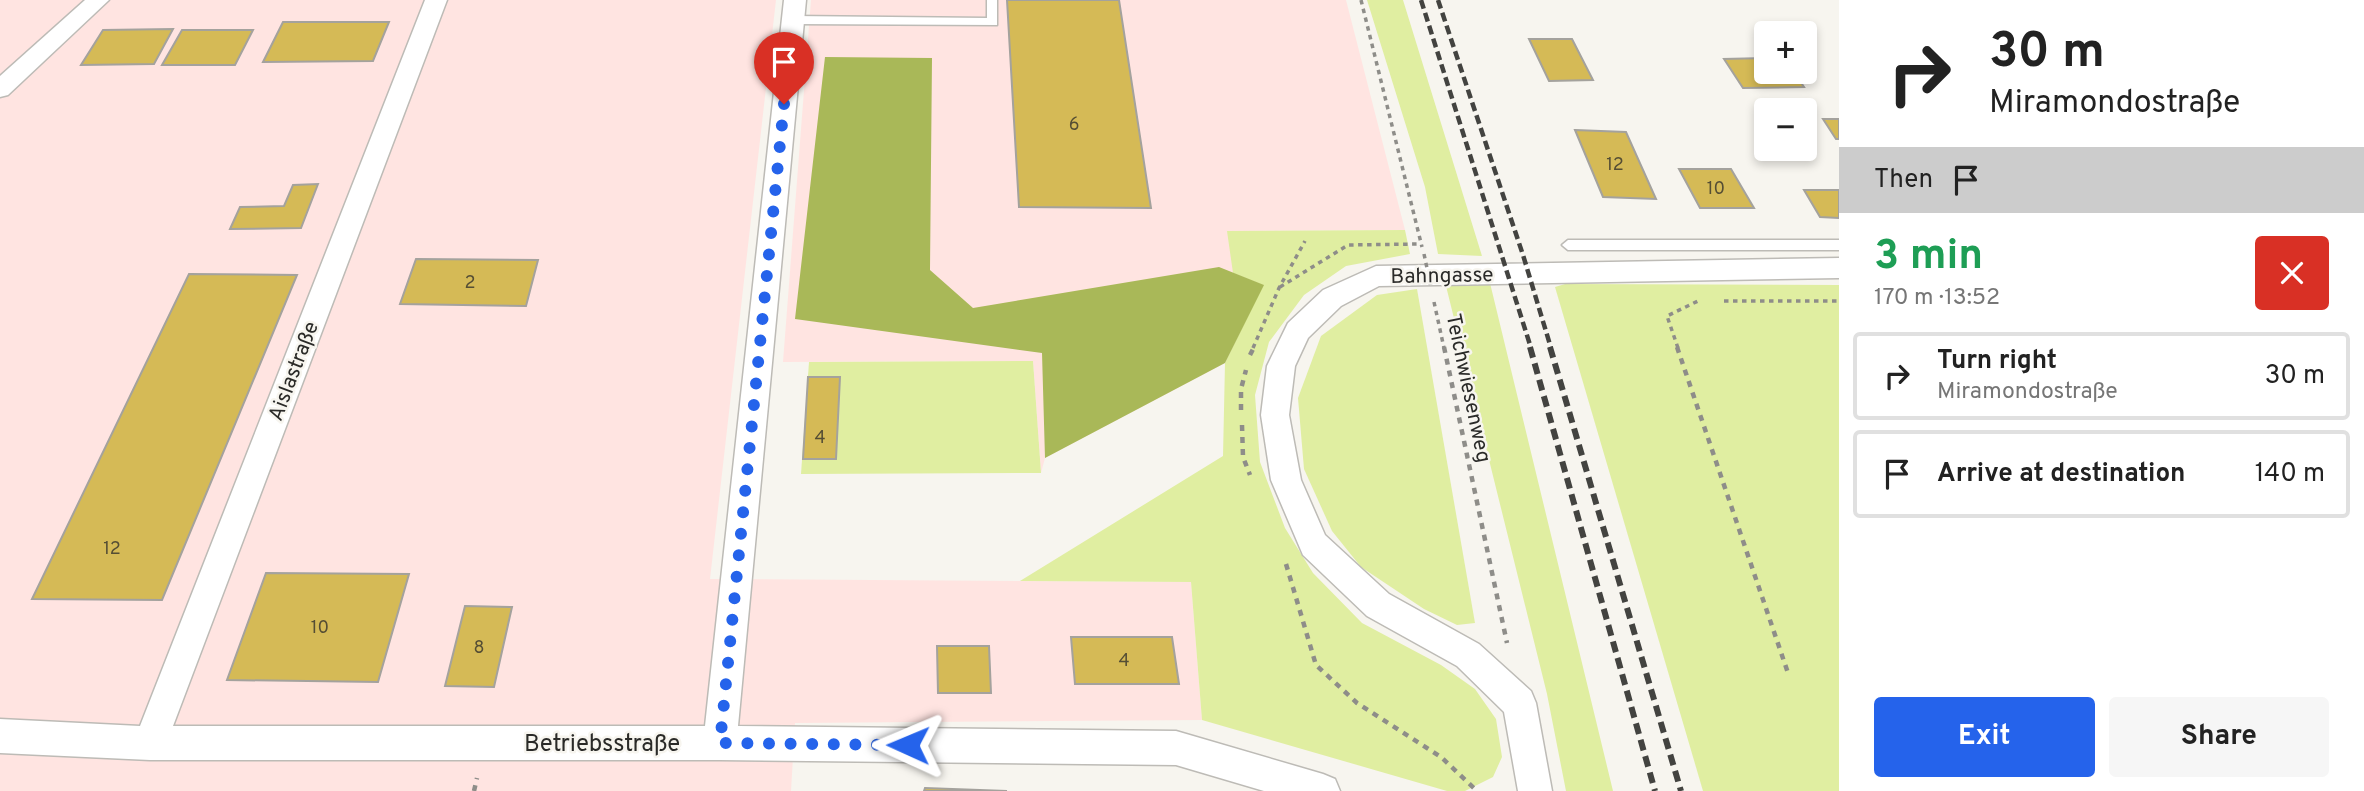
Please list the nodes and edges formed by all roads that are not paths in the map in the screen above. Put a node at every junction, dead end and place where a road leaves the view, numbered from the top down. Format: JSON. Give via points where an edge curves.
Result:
{"nodes":[{"id":1,"x":98,"y":0,"type":"edge"},
{"id":2,"x":436,"y":0,"type":"edge"},
{"id":3,"x":992,"y":0,"type":"edge"},
{"id":4,"x":794,"y":10,"type":"edge"},
{"id":5,"x":0,"y":89,"type":"edge"},
{"id":6,"x":1568,"y":245,"type":"dead end"},
{"id":7,"x":1839,"y":245,"type":"edge"},
{"id":8,"x":1839,"y":268,"type":"edge"},
{"id":9,"x":0,"y":736,"type":"edge"},
{"id":10,"x":150,"y":743,"type":"junction"},
{"id":11,"x":720,"y":743,"type":"junction"},
{"id":12,"x":1323,"y":791,"type":"edge"},
{"id":13,"x":1535,"y":791,"type":"edge"}],
"edges":[{"from":1,"to":5,"type":"street"},
{"from":2,"to":10,"type":"street","name":"Aislastraße"},
{"from":3,"to":4,"type":"lane","via":[[993,22]]},
{"from":4,"to":11,"type":"street"},
{"from":6,"to":7,"type":"lane"},
{"from":8,"to":13,"type":"street","name":"Bahngasse","via":[[1376,276],[1332,298],[1298,331],[1280,366],[1275,415],[1286,480],[1314,545],[1378,605],[1468,655],[1519,703]]},
{"from":9,"to":10,"type":"street","name":"Betriebsstraße"},
{"from":10,"to":11,"type":"street","name":"Betriebsstraße"},
{"from":11,"to":12,"type":"street","name":"Betriebsstraße","via":[[1176,748]]}]}
